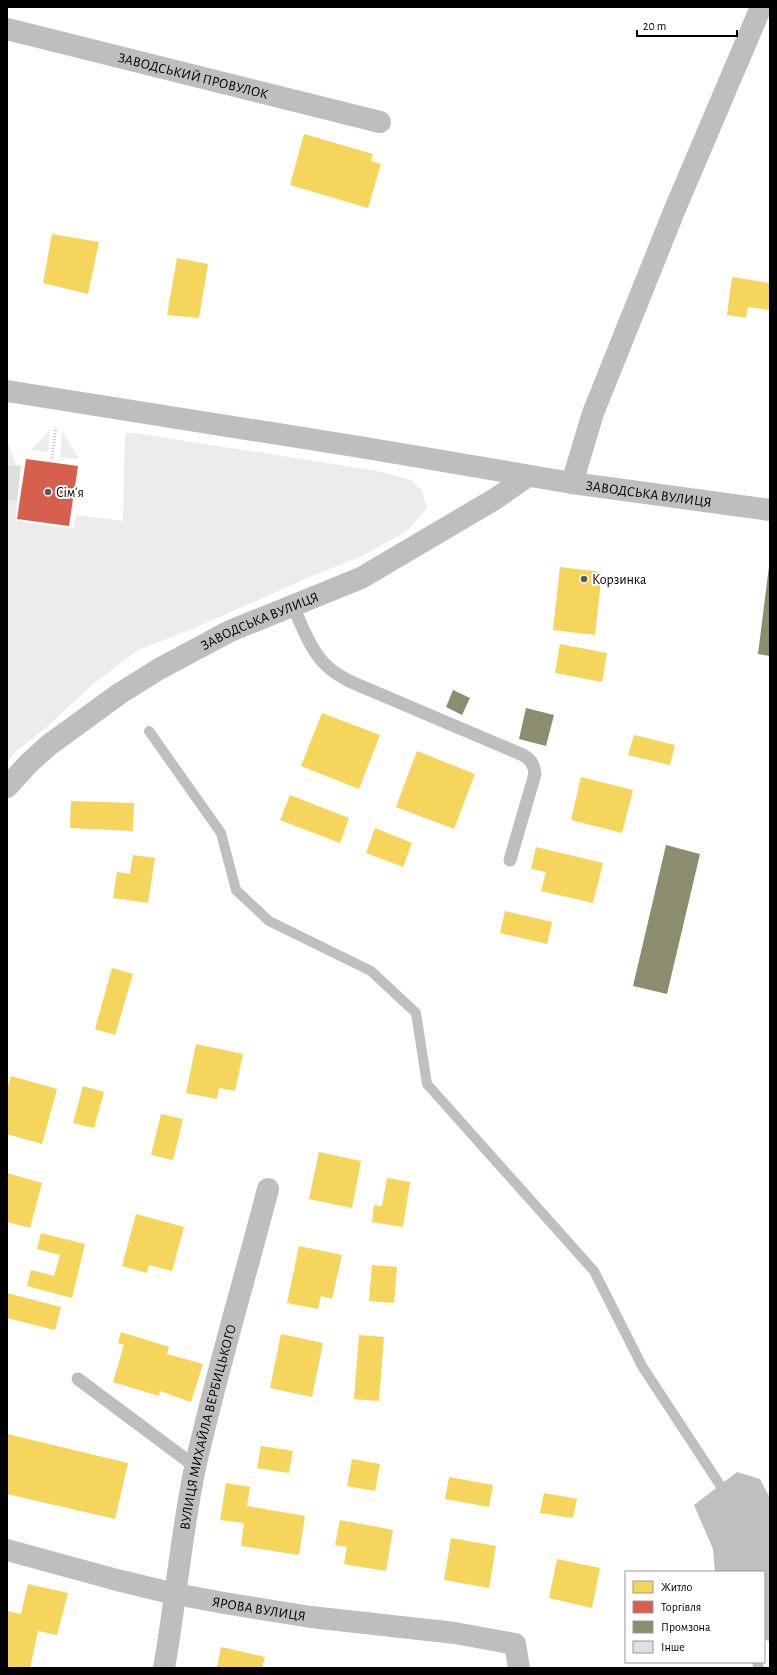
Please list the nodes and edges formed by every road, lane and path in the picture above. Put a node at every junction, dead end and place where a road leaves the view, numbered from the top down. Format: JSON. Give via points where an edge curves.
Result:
{"nodes":[{"id":1,"x":761,"y":7,"type":"edge"},
{"id":2,"x":7,"y":29,"type":"edge"},
{"id":3,"x":380,"y":122,"type":"dead end"},
{"id":4,"x":7,"y":391,"type":"edge"},
{"id":5,"x":57,"y":423,"type":"dead end"},
{"id":6,"x":52,"y":458,"type":"dead end"},
{"id":7,"x":528,"y":476,"type":"junction"},
{"id":8,"x":572,"y":483,"type":"junction"},
{"id":9,"x":770,"y":510,"type":"edge"},
{"id":10,"x":293,"y":606,"type":"junction"},
{"id":11,"x":7,"y":787,"type":"edge"},
{"id":12,"x":510,"y":860,"type":"dead end"},
{"id":13,"x":268,"y":1189,"type":"dead end"},
{"id":14,"x":78,"y":1379,"type":"dead end"},
{"id":15,"x":196,"y":1467,"type":"junction"},
{"id":16,"x":7,"y":1550,"type":"edge"},
{"id":17,"x":175,"y":1594,"type":"junction"},
{"id":18,"x":164,"y":1668,"type":"edge"},
{"id":19,"x":519,"y":1668,"type":"edge"}],
"edges":[{"from":1,"to":8,"type":"street","via":[[675,209],[599,399]]},
{"from":2,"to":3,"type":"street","name":"ЗАВОДСЬКИЙ ПРОВУЛОК"},
{"from":4,"to":7,"type":"street","name":"ЗАВОДСЬКА ВУЛИЦЯ"},
{"from":5,"to":6,"type":"path"},
{"from":7,"to":8,"type":"street","name":"ЗАВОДСЬКА ВУЛИЦЯ"},
{"from":7,"to":10,"type":"street","name":"ЗАВОДСЬКА ВУЛИЦЯ","via":[[495,499],[361,578]]},
{"from":8,"to":9,"type":"street","name":"ЗАВОДСЬКА ВУЛИЦЯ"},
{"from":10,"to":11,"type":"street","name":"ЗАВОДСЬКА ВУЛИЦЯ","via":[[230,631],[119,694],[49,745]]},
{"from":10,"to":12,"type":"lane","via":[[318,656],[327,667],[349,682],[530,759],[535,774]]},
{"from":13,"to":15,"type":"street","name":"ВУЛИЦЯ МИХАЙЛА ВЕРБИЦЬКОГО","via":[[213,1391]]},
{"from":14,"to":15,"type":"lane"},
{"from":15,"to":17,"type":"street","name":"ВУЛИЦЯ МИХАЙЛА ВЕРБИЦЬКОГО","via":[[188,1502]]},
{"from":16,"to":17,"type":"street","name":"ЯРОВА ВУЛИЦЯ"},
{"from":17,"to":18,"type":"street","name":"ВУЛИЦЯ МИХАЙЛА ВЕРБИЦЬКОГО"},
{"from":17,"to":19,"type":"street","name":"ЯРОВА ВУЛИЦЯ","via":[[311,1617],[416,1628],[515,1644]]}]}
